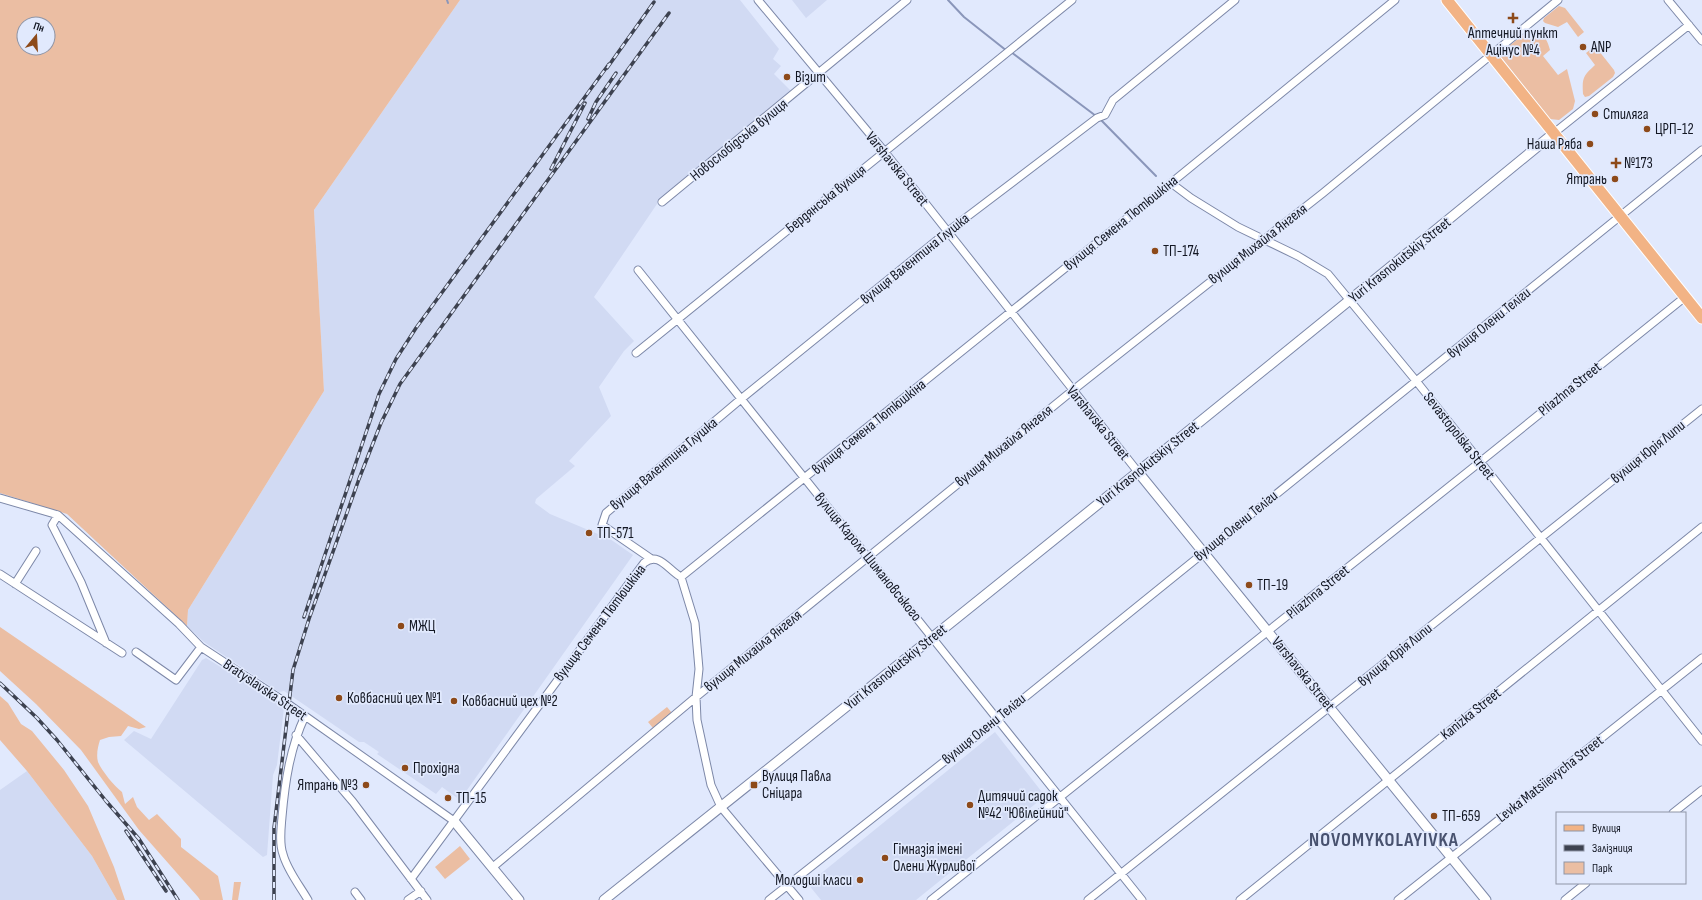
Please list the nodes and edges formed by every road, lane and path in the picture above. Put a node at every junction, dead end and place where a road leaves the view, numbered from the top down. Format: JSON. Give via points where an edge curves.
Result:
{"nodes":[{"id":1,"x":758,"y":0,"type":"edge"},
{"id":2,"x":907,"y":0,"type":"edge"},
{"id":3,"x":1072,"y":0,"type":"edge"},
{"id":4,"x":1235,"y":0,"type":"edge"},
{"id":5,"x":1395,"y":0,"type":"edge"},
{"id":6,"x":1447,"y":0,"type":"edge"},
{"id":7,"x":1558,"y":0,"type":"edge"},
{"id":8,"x":1668,"y":0,"type":"edge"},
{"id":9,"x":1689,"y":25,"type":"junction"},
{"id":10,"x":1702,"y":41,"type":"edge"},
{"id":11,"x":1491,"y":54,"type":"junction"},
{"id":12,"x":819,"y":74,"type":"junction"},
{"id":13,"x":1554,"y":133,"type":"junction"},
{"id":14,"x":1702,"y":150,"type":"edge"},
{"id":15,"x":884,"y":152,"type":"junction"},
{"id":16,"x":1171,"y":183,"type":"junction"},
{"id":17,"x":662,"y":202,"type":"dead end"},
{"id":18,"x":1620,"y":216,"type":"junction"},
{"id":19,"x":947,"y":232,"type":"junction"},
{"id":20,"x":1264,"y":239,"type":"junction"},
{"id":21,"x":638,"y":270,"type":"dead end"},
{"id":22,"x":1685,"y":297,"type":"junction"},
{"id":23,"x":1349,"y":302,"type":"junction"},
{"id":24,"x":1010,"y":312,"type":"junction"},
{"id":25,"x":1702,"y":318,"type":"edge"},
{"id":26,"x":679,"y":319,"type":"junction"},
{"id":27,"x":636,"y":353,"type":"dead end"},
{"id":28,"x":1416,"y":382,"type":"junction"},
{"id":29,"x":1072,"y":391,"type":"junction"},
{"id":30,"x":741,"y":400,"type":"junction"},
{"id":31,"x":1702,"y":409,"type":"edge"},
{"id":32,"x":1480,"y":462,"type":"junction"},
{"id":33,"x":1138,"y":472,"type":"junction"},
{"id":34,"x":805,"y":478,"type":"junction"},
{"id":35,"x":0,"y":498,"type":"edge"},
{"id":36,"x":58,"y":515,"type":"junction"},
{"id":37,"x":1702,"y":527,"type":"edge"},
{"id":38,"x":1541,"y":539,"type":"junction"},
{"id":39,"x":36,"y":550,"type":"dead end"},
{"id":40,"x":1204,"y":552,"type":"junction"},
{"id":41,"x":650,"y":558,"type":"junction"},
{"id":42,"x":868,"y":558,"type":"junction"},
{"id":43,"x":0,"y":574,"type":"edge"},
{"id":44,"x":681,"y":577,"type":"junction"},
{"id":45,"x":15,"y":584,"type":"junction"},
{"id":46,"x":1599,"y":612,"type":"junction"},
{"id":47,"x":1268,"y":632,"type":"junction"},
{"id":48,"x":933,"y":638,"type":"junction"},
{"id":49,"x":106,"y":643,"type":"junction"},
{"id":50,"x":201,"y":647,"type":"junction"},
{"id":51,"x":136,"y":652,"type":"dead end"},
{"id":52,"x":122,"y":653,"type":"dead end"},
{"id":53,"x":1702,"y":658,"type":"edge"},
{"id":54,"x":1663,"y":690,"type":"junction"},
{"id":55,"x":696,"y":697,"type":"junction"},
{"id":56,"x":1330,"y":708,"type":"junction"},
{"id":57,"x":305,"y":716,"type":"junction"},
{"id":58,"x":998,"y":719,"type":"junction"},
{"id":59,"x":296,"y":735,"type":"junction"},
{"id":60,"x":1702,"y":741,"type":"edge"},
{"id":61,"x":1389,"y":780,"type":"junction"},
{"id":62,"x":1702,"y":790,"type":"edge"},
{"id":63,"x":1058,"y":797,"type":"junction"},
{"id":64,"x":722,"y":807,"type":"junction"},
{"id":65,"x":1674,"y":812,"type":"edge"},
{"id":66,"x":454,"y":821,"type":"junction"},
{"id":67,"x":1451,"y":857,"type":"junction"},
{"id":68,"x":493,"y":867,"type":"junction"},
{"id":69,"x":1121,"y":874,"type":"junction"},
{"id":70,"x":411,"y":879,"type":"junction"},
{"id":71,"x":1585,"y":884,"type":"edge"},
{"id":72,"x":787,"y":886,"type":"junction"},
{"id":73,"x":421,"y":891,"type":"junction"},
{"id":74,"x":355,"y":892,"type":"dead end"},
{"id":75,"x":308,"y":900,"type":"edge"},
{"id":76,"x":360,"y":900,"type":"edge"},
{"id":77,"x":408,"y":900,"type":"edge"},
{"id":78,"x":428,"y":900,"type":"edge"},
{"id":79,"x":519,"y":900,"type":"edge"},
{"id":80,"x":604,"y":900,"type":"edge"},
{"id":81,"x":769,"y":900,"type":"edge"},
{"id":82,"x":798,"y":900,"type":"edge"},
{"id":83,"x":931,"y":900,"type":"edge"},
{"id":84,"x":1088,"y":900,"type":"edge"},
{"id":85,"x":1142,"y":900,"type":"edge"},
{"id":86,"x":1240,"y":900,"type":"edge"},
{"id":87,"x":1398,"y":900,"type":"edge"},
{"id":88,"x":1486,"y":900,"type":"edge"},
{"id":89,"x":1564,"y":900,"type":"edge"}],
"edges":[{"from":1,"to":12,"type":"street","name":"Varshavska Street"},
{"from":2,"to":12,"type":"street","name":"Новослобідська вулиця"},
{"from":3,"to":15,"type":"street","name":"Бердянська вулиця"},
{"from":4,"to":19,"type":"street","name":"вулиця Валентина Глушка","via":[[1113,100],[1105,116],[1097,118]]},
{"from":5,"to":16,"type":"street","name":"вулиця Семена Тютюшкіна"},
{"from":6,"to":11,"type":"main road"},
{"from":7,"to":11,"type":"street","name":"вулиця Михайла Янгеля"},
{"from":8,"to":9,"type":"street"},
{"from":9,"to":10,"type":"street"},
{"from":9,"to":13,"type":"street","name":"Yuri Krasnokutskiy Street"},
{"from":11,"to":13,"type":"main road"},
{"from":11,"to":20,"type":"street","name":"вулиця Михайла Янгеля"},
{"from":12,"to":15,"type":"street","name":"Varshavska Street"},
{"from":12,"to":17,"type":"street","name":"Новослобідська вулиця"},
{"from":13,"to":18,"type":"main road"},
{"from":13,"to":23,"type":"street","name":"Yuri Krasnokutskiy Street"},
{"from":14,"to":18,"type":"street","name":"вулиця Олени Теліги"},
{"from":15,"to":19,"type":"street","name":"Varshavska Street"},
{"from":15,"to":26,"type":"street","name":"Бердянська вулиця"},
{"from":16,"to":20,"type":"street","name":"Sevastopolska Street","via":[[1238,227]]},
{"from":16,"to":24,"type":"street","name":"вулиця Семена Тютюшкіна"},
{"from":18,"to":22,"type":"main road"},
{"from":18,"to":28,"type":"street","name":"вулиця Олени Теліги"},
{"from":19,"to":24,"type":"street","name":"Varshavska Street"},
{"from":19,"to":30,"type":"street","name":"вулиця Валентина Глушка"},
{"from":20,"to":23,"type":"street","name":"Sevastopolska Street","via":[[1328,274]]},
{"from":20,"to":29,"type":"street","name":"вулиця Михайла Янгеля"},
{"from":21,"to":26,"type":"street","name":"вулиця Кароля Шимановського"},
{"from":22,"to":25,"type":"main road"},
{"from":22,"to":32,"type":"street","name":"Pliazhna Street"},
{"from":23,"to":28,"type":"street","name":"Sevastopolska Street"},
{"from":23,"to":33,"type":"street","name":"Yuri Krasnokutskiy Street"},
{"from":24,"to":29,"type":"street","name":"Varshavska Street"},
{"from":24,"to":34,"type":"street","name":"вулиця Семена Тютюшкіна"},
{"from":26,"to":27,"type":"street","name":"Бердянська вулиця"},
{"from":26,"to":30,"type":"street","name":"вулиця Кароля Шимановського"},
{"from":28,"to":32,"type":"street","name":"Sevastopolska Street"},
{"from":28,"to":40,"type":"street","name":"вулиця Олени Теліги"},
{"from":29,"to":33,"type":"street","name":"Varshavska Street"},
{"from":29,"to":42,"type":"street","name":"вулиця Михайла Янгеля"},
{"from":30,"to":34,"type":"street","name":"вулиця Кароля Шимановського"},
{"from":30,"to":41,"type":"street","name":"вулиця Валентина Глушка","via":[[606,513],[602,525]]},
{"from":31,"to":38,"type":"street","name":"вулиця Юрія Липи"},
{"from":32,"to":38,"type":"street","name":"Sevastopolska Street"},
{"from":32,"to":47,"type":"street","name":"Pliazhna Street"},
{"from":33,"to":40,"type":"street","name":"Varshavska Street"},
{"from":33,"to":48,"type":"street","name":"Yuri Krasnokutskiy Street"},
{"from":34,"to":42,"type":"street","name":"вулиця Кароля Шимановського"},
{"from":34,"to":44,"type":"street","name":"вулиця Семена Тютюшкіна"},
{"from":35,"to":36,"type":"street","name":"Bratyslavska Street"},
{"from":36,"to":49,"type":"street","via":[[52,525],[81,582]]},
{"from":36,"to":50,"type":"street","name":"Bratyslavska Street"},
{"from":37,"to":46,"type":"street","name":"Kanizka Street"},
{"from":38,"to":46,"type":"street","name":"Sevastopolska Street"},
{"from":38,"to":56,"type":"street","name":"вулиця Юрія Липи"},
{"from":39,"to":45,"type":"street"},
{"from":40,"to":47,"type":"street","name":"Varshavska Street"},
{"from":40,"to":58,"type":"street","name":"вулиця Олени Теліги"},
{"from":41,"to":44,"type":"street","name":"вулиця Семена Тютюшкіна","via":[[663,562]]},
{"from":41,"to":66,"type":"street","name":"вулиця Семена Тютюшкіна","via":[[639,568]]},
{"from":42,"to":48,"type":"street","name":"вулиця Кароля Шимановського"},
{"from":42,"to":55,"type":"street","name":"вулиця Михайла Янгеля"},
{"from":43,"to":45,"type":"street"},
{"from":44,"to":55,"type":"street","via":[[695,623],[699,669]]},
{"from":45,"to":49,"type":"street"},
{"from":46,"to":54,"type":"street","name":"Sevastopolska Street"},
{"from":46,"to":61,"type":"street","name":"Kanizka Street"},
{"from":47,"to":56,"type":"street","name":"Varshavska Street"},
{"from":47,"to":63,"type":"street","name":"Pliazhna Street"},
{"from":48,"to":58,"type":"street","name":"вулиця Кароля Шимановського"},
{"from":48,"to":64,"type":"street","name":"Yuri Krasnokutskiy Street"},
{"from":49,"to":52,"type":"street"},
{"from":50,"to":51,"type":"street","via":[[176,680]]},
{"from":50,"to":57,"type":"street","name":"Bratyslavska Street"},
{"from":53,"to":54,"type":"street","name":"Levka Matsiievycha Street"},
{"from":54,"to":60,"type":"street","name":"Sevastopolska Street"},
{"from":54,"to":67,"type":"street","name":"Levka Matsiievycha Street"},
{"from":55,"to":64,"type":"street","via":[[702,749],[711,785]]},
{"from":55,"to":68,"type":"street","name":"вулиця Михайла Янгеля"},
{"from":56,"to":61,"type":"street","name":"Varshavska Street"},
{"from":56,"to":69,"type":"street","name":"вулиця Юрія Липи"},
{"from":57,"to":59,"type":"street"},
{"from":57,"to":66,"type":"street","name":"Bratyslavska Street"},
{"from":58,"to":63,"type":"street","name":"вулиця Кароля Шимановського"},
{"from":58,"to":72,"type":"street","name":"вулиця Олени Теліги"},
{"from":59,"to":70,"type":"street","via":[[353,802]]},
{"from":59,"to":75,"type":"street","via":[[285,781],[282,854]]},
{"from":61,"to":67,"type":"street","name":"Varshavska Street"},
{"from":61,"to":86,"type":"street","name":"Kanizka Street"},
{"from":62,"to":65,"type":"street"},
{"from":63,"to":69,"type":"street","name":"вулиця Кароля Шимановського"},
{"from":63,"to":83,"type":"street","name":"Pliazhna Street"},
{"from":64,"to":72,"type":"street"},
{"from":64,"to":80,"type":"street","name":"Yuri Krasnokutskiy Street"},
{"from":66,"to":68,"type":"street","name":"Bratyslavska Street"},
{"from":66,"to":70,"type":"street","name":"вулиця Семена Тютюшкіна"},
{"from":67,"to":87,"type":"street","name":"Levka Matsiievycha Street"},
{"from":67,"to":88,"type":"street","name":"Varshavska Street"},
{"from":68,"to":79,"type":"street","name":"Bratyslavska Street"},
{"from":69,"to":84,"type":"street","name":"вулиця Юрія Липи"},
{"from":69,"to":85,"type":"street","name":"вулиця Кароля Шимановського"},
{"from":70,"to":73,"type":"street"},
{"from":71,"to":89,"type":"street"},
{"from":72,"to":81,"type":"street","name":"вулиця Олени Теліги"},
{"from":72,"to":82,"type":"street"},
{"from":73,"to":77,"type":"street"},
{"from":73,"to":78,"type":"street"},
{"from":74,"to":76,"type":"street"}]}
